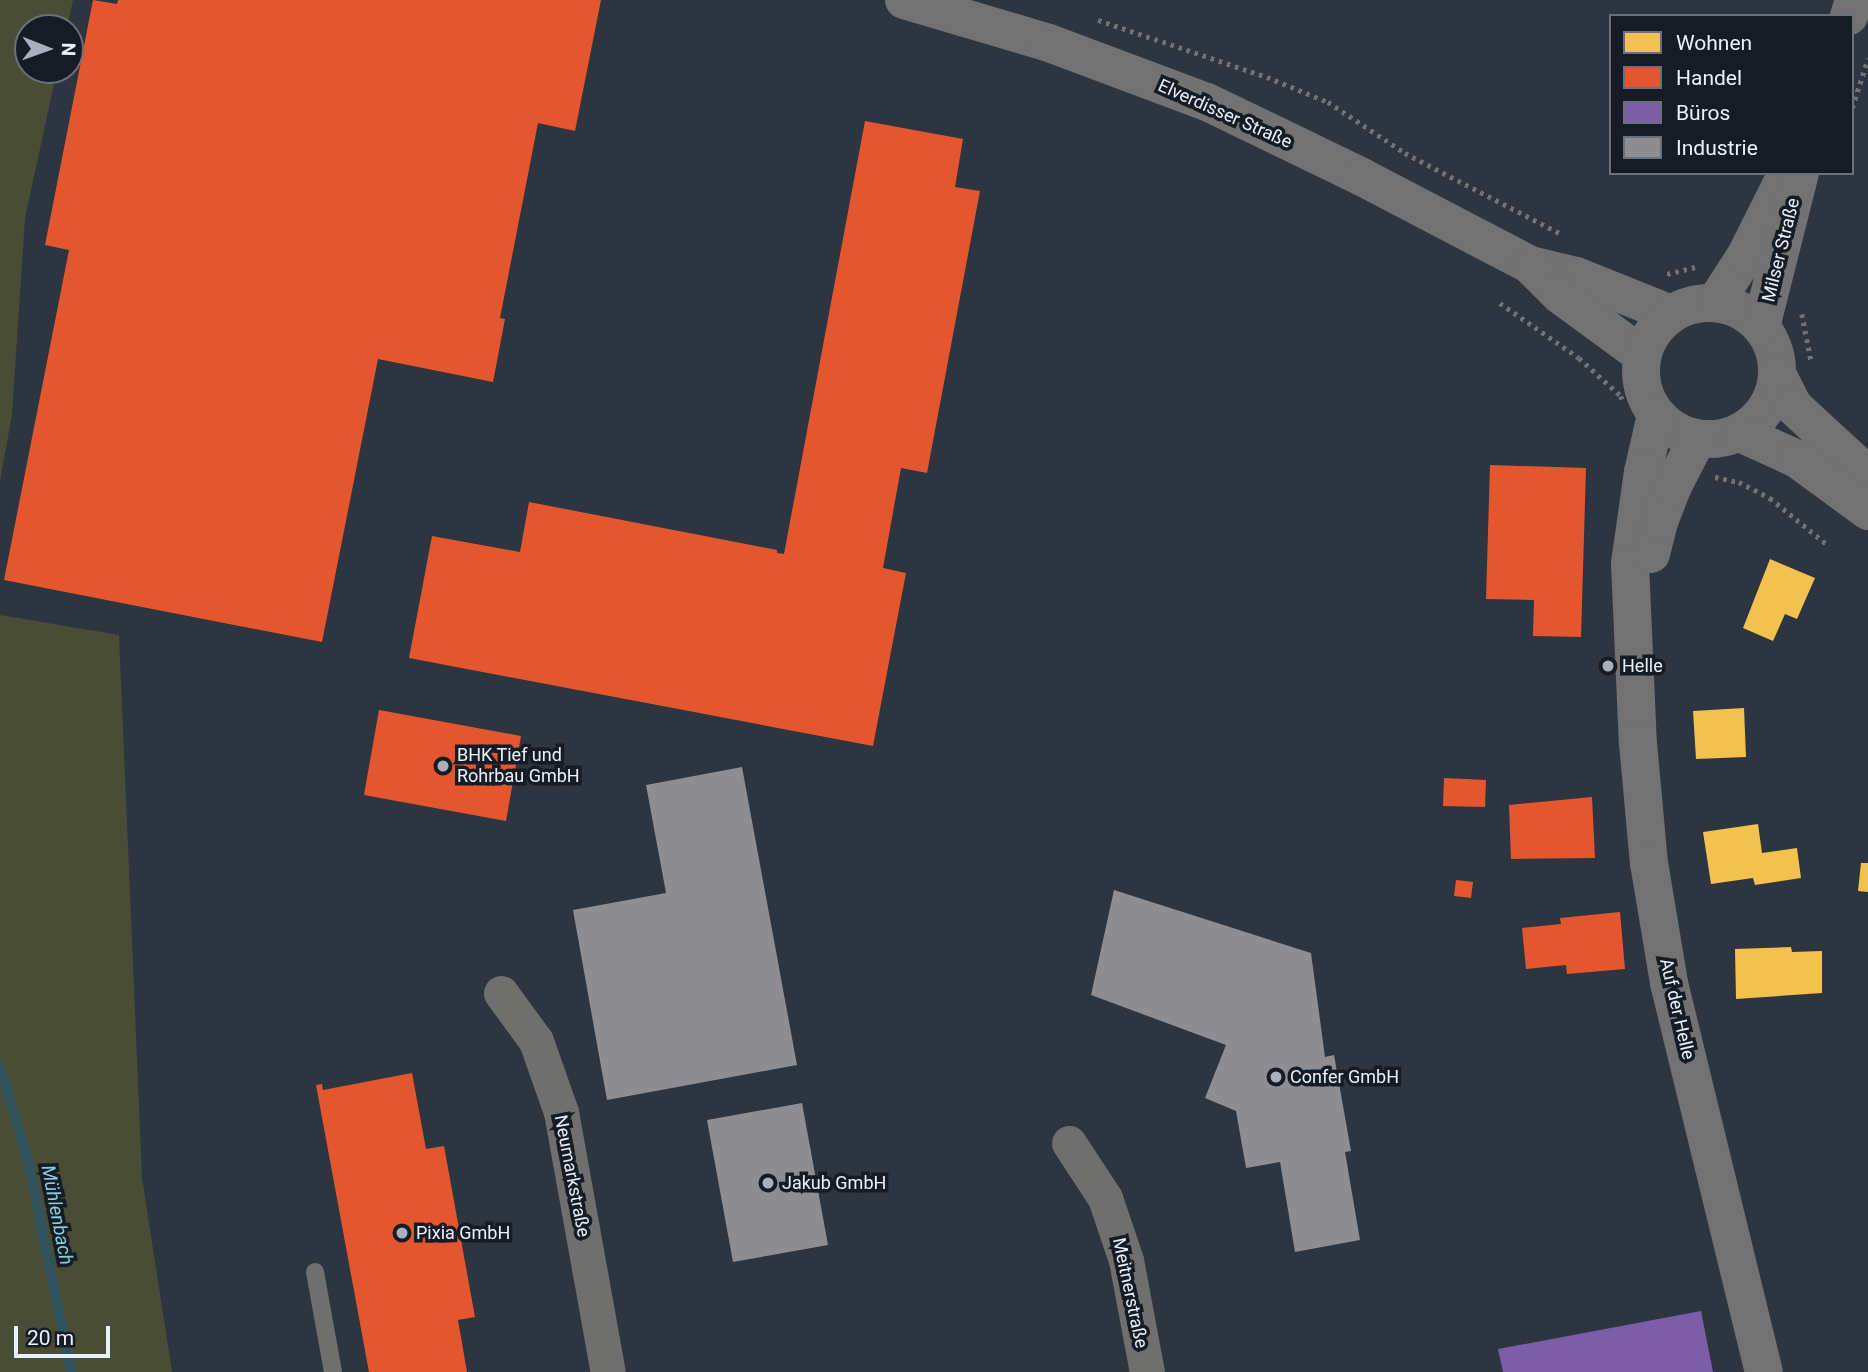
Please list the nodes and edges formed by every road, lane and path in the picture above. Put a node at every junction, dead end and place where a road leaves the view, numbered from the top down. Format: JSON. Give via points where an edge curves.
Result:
{"nodes":[{"id":1,"x":904,"y":0,"type":"edge"},
{"id":2,"x":1091,"y":18,"type":"dead end"},
{"id":3,"x":1868,"y":58,"type":"edge"},
{"id":4,"x":1854,"y":102,"type":"edge"},
{"id":5,"x":1785,"y":175,"type":"edge"},
{"id":6,"x":1799,"y":175,"type":"edge"},
{"id":7,"x":1573,"y":240,"type":"dead end"},
{"id":8,"x":1746,"y":254,"type":"junction"},
{"id":9,"x":1530,"y":265,"type":"junction"},
{"id":10,"x":1662,"y":275,"type":"dead end"},
{"id":11,"x":1500,"y":303,"type":"dead end"},
{"id":12,"x":1715,"y":303,"type":"junction"},
{"id":13,"x":1802,"y":303,"type":"dead end"},
{"id":14,"x":1671,"y":314,"type":"junction"},
{"id":15,"x":1761,"y":327,"type":"junction"},
{"id":16,"x":1642,"y":355,"type":"junction"},
{"id":17,"x":1815,"y":372,"type":"dead end"},
{"id":18,"x":1777,"y":374,"type":"junction"},
{"id":19,"x":1640,"y":412,"type":"junction"},
{"id":20,"x":1740,"y":433,"type":"junction"},
{"id":21,"x":1698,"y":439,"type":"junction"},
{"id":22,"x":1868,"y":475,"type":"edge"},
{"id":23,"x":1709,"y":479,"type":"dead end"},
{"id":24,"x":1868,"y":512,"type":"edge"},
{"id":25,"x":1829,"y":546,"type":"dead end"},
{"id":26,"x":1633,"y":638,"type":"junction"},
{"id":27,"x":501,"y":993,"type":"dead end"},
{"id":28,"x":1069,"y":1143,"type":"dead end"},
{"id":29,"x":315,"y":1272,"type":"dead end"},
{"id":30,"x":333,"y":1372,"type":"edge"},
{"id":31,"x":608,"y":1372,"type":"edge"},
{"id":32,"x":1147,"y":1372,"type":"edge"},
{"id":33,"x":1764,"y":1372,"type":"edge"}],
"edges":[{"from":1,"to":9,"type":"main road","name":"Elverdisser Straße","via":[[1049,43],[1207,103]]},
{"from":2,"to":7,"type":"path","via":[[1267,76],[1328,102],[1405,153]]},
{"from":3,"to":4,"type":"path"},
{"from":5,"to":8,"type":"main road","name":"Milser Straße"},
{"from":6,"to":15,"type":"main road","name":"Milser Straße"},
{"from":8,"to":10,"type":"path","via":[[1724,248],[1693,269]]},
{"from":8,"to":12,"type":"main road","name":"Milser Straße"},
{"from":9,"to":14,"type":"main road","name":"Elverdisser Straße","via":[[1576,276]]},
{"from":9,"to":16,"type":"main road","name":"Elverdisser Straße","via":[[1560,295]]},
{"from":11,"to":19,"type":"path","via":[[1579,358]]},
{"from":12,"to":14,"type":"main road","via":[[1692,305]]},
{"from":12,"to":15,"type":"main road","via":[[1741,310]]},
{"from":13,"to":17,"type":"path"},
{"from":14,"to":16,"type":"main road","via":[[1653,331]]},
{"from":15,"to":18,"type":"main road","via":[[1774,349]]},
{"from":16,"to":19,"type":"main road","via":[[1645,397]]},
{"from":18,"to":20,"type":"main road","via":[[1772,398],[1759,418]]},
{"from":18,"to":22,"type":"main road","via":[[1793,406]]},
{"from":19,"to":21,"type":"main road"},
{"from":19,"to":26,"type":"main road","name":"Auf der Helle","via":[[1643,472],[1630,563]]},
{"from":20,"to":21,"type":"main road","via":[[1719,440]]},
{"from":20,"to":24,"type":"main road","via":[[1797,459]]},
{"from":21,"to":26,"type":"main road","name":"Auf der Helle","via":[[1659,522]]},
{"from":23,"to":25,"type":"path","via":[[1739,482],[1770,498]]},
{"from":26,"to":33,"type":"main road","name":"Auf der Helle","via":[[1649,863],[1669,983]]},
{"from":27,"to":31,"type":"street","name":"Neumarkstraße","via":[[536,1041],[561,1112]]},
{"from":28,"to":32,"type":"street","name":"Meitnerstraße","via":[[1105,1198],[1126,1260]]},
{"from":29,"to":30,"type":"lane"}]}
